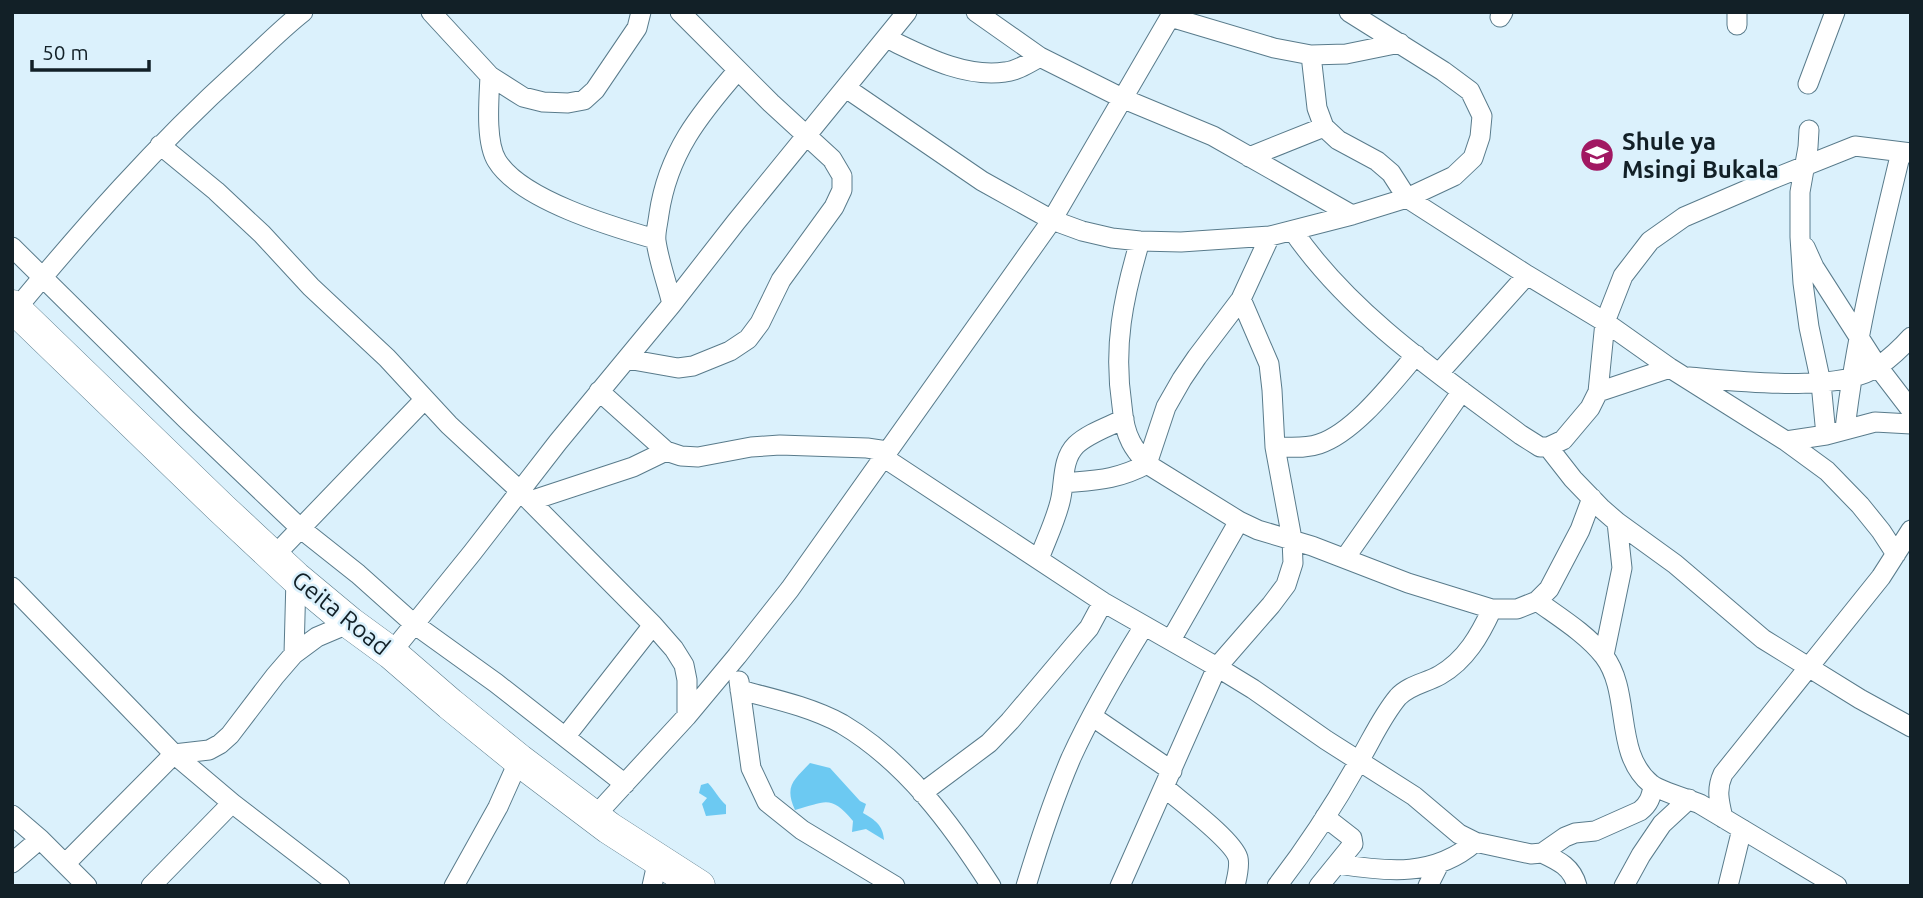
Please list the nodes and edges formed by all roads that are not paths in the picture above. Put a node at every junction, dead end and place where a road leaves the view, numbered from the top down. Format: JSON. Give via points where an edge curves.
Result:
{"nodes":[{"id":1,"x":303,"y":12,"type":"edge"},
{"id":2,"x":431,"y":12,"type":"edge"},
{"id":3,"x":641,"y":12,"type":"edge"},
{"id":4,"x":680,"y":12,"type":"edge"},
{"id":5,"x":907,"y":12,"type":"edge"},
{"id":6,"x":976,"y":12,"type":"edge"},
{"id":7,"x":1349,"y":12,"type":"edge"},
{"id":8,"x":1835,"y":12,"type":"edge"},
{"id":9,"x":1171,"y":15,"type":"edge"},
{"id":10,"x":886,"y":38,"type":"junction"},
{"id":11,"x":1400,"y":43,"type":"junction"},
{"id":12,"x":1311,"y":55,"type":"junction"},
{"id":13,"x":1040,"y":57,"type":"junction"},
{"id":14,"x":738,"y":70,"type":"junction"},
{"id":15,"x":490,"y":76,"type":"junction"},
{"id":16,"x":1808,"y":84,"type":"dead end"},
{"id":17,"x":846,"y":89,"type":"junction"},
{"id":18,"x":1124,"y":99,"type":"junction"},
{"id":19,"x":1324,"y":127,"type":"junction"},
{"id":20,"x":1809,"y":130,"type":"dead end"},
{"id":21,"x":806,"y":135,"type":"junction"},
{"id":22,"x":160,"y":145,"type":"junction"},
{"id":23,"x":1906,"y":153,"type":"edge"},
{"id":24,"x":1249,"y":157,"type":"junction"},
{"id":25,"x":1803,"y":166,"type":"junction"},
{"id":26,"x":1407,"y":198,"type":"junction"},
{"id":27,"x":1352,"y":215,"type":"junction"},
{"id":28,"x":1052,"y":220,"type":"junction"},
{"id":29,"x":1293,"y":231,"type":"junction"},
{"id":30,"x":1270,"y":236,"type":"junction"},
{"id":31,"x":1800,"y":237,"type":"junction"},
{"id":32,"x":655,"y":239,"type":"junction"},
{"id":33,"x":1140,"y":242,"type":"junction"},
{"id":34,"x":12,"y":247,"type":"edge"},
{"id":35,"x":1527,"y":275,"type":"junction"},
{"id":36,"x":44,"y":277,"type":"junction"},
{"id":37,"x":1241,"y":299,"type":"junction"},
{"id":38,"x":672,"y":304,"type":"junction"},
{"id":39,"x":13,"y":310,"type":"edge"},
{"id":40,"x":1605,"y":322,"type":"junction"},
{"id":41,"x":1858,"y":337,"type":"junction"},
{"id":42,"x":1911,"y":337,"type":"edge"},
{"id":43,"x":1416,"y":355,"type":"junction"},
{"id":44,"x":627,"y":359,"type":"junction"},
{"id":45,"x":1878,"y":367,"type":"junction"},
{"id":46,"x":1677,"y":372,"type":"junction"},
{"id":47,"x":1439,"y":373,"type":"junction"},
{"id":48,"x":1851,"y":378,"type":"junction"},
{"id":49,"x":1821,"y":383,"type":"junction"},
{"id":50,"x":599,"y":391,"type":"junction"},
{"id":51,"x":1462,"y":391,"type":"junction"},
{"id":52,"x":1598,"y":392,"type":"junction"},
{"id":53,"x":1908,"y":399,"type":"edge"},
{"id":54,"x":424,"y":400,"type":"junction"},
{"id":55,"x":1124,"y":419,"type":"junction"},
{"id":56,"x":1911,"y":424,"type":"edge"},
{"id":57,"x":1835,"y":432,"type":"junction"},
{"id":58,"x":1786,"y":441,"type":"junction"},
{"id":59,"x":1275,"y":447,"type":"junction"},
{"id":60,"x":1548,"y":447,"type":"junction"},
{"id":61,"x":666,"y":451,"type":"junction"},
{"id":62,"x":885,"y":454,"type":"junction"},
{"id":63,"x":1147,"y":464,"type":"junction"},
{"id":64,"x":1063,"y":483,"type":"junction"},
{"id":65,"x":525,"y":496,"type":"junction"},
{"id":66,"x":1592,"y":498,"type":"junction"},
{"id":67,"x":1239,"y":522,"type":"junction"},
{"id":68,"x":1618,"y":522,"type":"junction"},
{"id":69,"x":300,"y":528,"type":"junction"},
{"id":70,"x":1911,"y":530,"type":"edge"},
{"id":71,"x":1292,"y":539,"type":"junction"},
{"id":72,"x":1036,"y":550,"type":"junction"},
{"id":73,"x":1896,"y":554,"type":"junction"},
{"id":74,"x":1345,"y":558,"type":"junction"},
{"id":75,"x":284,"y":568,"type":"junction"},
{"id":76,"x":16,"y":598,"type":"edge"},
{"id":77,"x":1103,"y":601,"type":"junction"},
{"id":78,"x":1537,"y":601,"type":"junction"},
{"id":79,"x":1492,"y":609,"type":"junction"},
{"id":80,"x":350,"y":623,"type":"junction"},
{"id":81,"x":414,"y":624,"type":"junction"},
{"id":82,"x":653,"y":625,"type":"junction"},
{"id":83,"x":1144,"y":625,"type":"junction"},
{"id":84,"x":1171,"y":640,"type":"junction"},
{"id":85,"x":391,"y":653,"type":"junction"},
{"id":86,"x":294,"y":654,"type":"junction"},
{"id":87,"x":737,"y":656,"type":"junction"},
{"id":88,"x":1604,"y":656,"type":"junction"},
{"id":89,"x":1217,"y":667,"type":"junction"},
{"id":90,"x":1809,"y":668,"type":"junction"},
{"id":91,"x":740,"y":690,"type":"junction"},
{"id":92,"x":687,"y":716,"type":"junction"},
{"id":93,"x":1093,"y":717,"type":"junction"},
{"id":94,"x":1911,"y":727,"type":"edge"},
{"id":95,"x":566,"y":736,"type":"junction"},
{"id":96,"x":174,"y":754,"type":"junction"},
{"id":97,"x":519,"y":760,"type":"junction"},
{"id":98,"x":1359,"y":761,"type":"junction"},
{"id":99,"x":1168,"y":779,"type":"junction"},
{"id":100,"x":625,"y":784,"type":"junction"},
{"id":101,"x":1653,"y":787,"type":"junction"},
{"id":102,"x":922,"y":793,"type":"junction"},
{"id":103,"x":1689,"y":799,"type":"junction"},
{"id":104,"x":232,"y":803,"type":"junction"},
{"id":105,"x":12,"y":815,"type":"edge"},
{"id":106,"x":594,"y":817,"type":"junction"},
{"id":107,"x":1325,"y":817,"type":"junction"},
{"id":108,"x":1723,"y":818,"type":"junction"},
{"id":109,"x":1742,"y":830,"type":"junction"},
{"id":110,"x":40,"y":839,"type":"junction"},
{"id":111,"x":1475,"y":842,"type":"junction"},
{"id":112,"x":1542,"y":853,"type":"junction"},
{"id":113,"x":12,"y":863,"type":"edge"},
{"id":114,"x":65,"y":864,"type":"junction"},
{"id":115,"x":1339,"y":864,"type":"junction"},
{"id":116,"x":1438,"y":864,"type":"junction"},
{"id":117,"x":655,"y":871,"type":"edge"},
{"id":118,"x":87,"y":886,"type":"edge"},
{"id":119,"x":151,"y":886,"type":"edge"},
{"id":120,"x":340,"y":886,"type":"edge"},
{"id":121,"x":454,"y":886,"type":"edge"},
{"id":122,"x":681,"y":886,"type":"edge"},
{"id":123,"x":699,"y":886,"type":"edge"},
{"id":124,"x":895,"y":886,"type":"edge"},
{"id":125,"x":991,"y":886,"type":"edge"},
{"id":126,"x":1026,"y":886,"type":"edge"},
{"id":127,"x":1120,"y":886,"type":"edge"},
{"id":128,"x":1236,"y":886,"type":"edge"},
{"id":129,"x":1276,"y":886,"type":"edge"},
{"id":130,"x":1320,"y":886,"type":"edge"},
{"id":131,"x":1428,"y":886,"type":"edge"},
{"id":132,"x":1577,"y":886,"type":"edge"},
{"id":133,"x":1624,"y":886,"type":"edge"},
{"id":134,"x":1728,"y":886,"type":"edge"},
{"id":135,"x":1837,"y":886,"type":"edge"}],
"edges":[{"from":1,"to":22,"type":"street"},
{"from":2,"to":15,"type":"street"},
{"from":3,"to":15,"type":"street","via":[[637,28],[584,100],[543,102],[523,97]]},
{"from":4,"to":14,"type":"street"},
{"from":5,"to":10,"type":"street"},
{"from":6,"to":13,"type":"street"},
{"from":7,"to":11,"type":"street"},
{"from":8,"to":16,"type":"street"},
{"from":9,"to":12,"type":"street"},
{"from":9,"to":18,"type":"street"},
{"from":10,"to":13,"type":"street","via":[[929,58],[983,72],[1007,72]]},
{"from":10,"to":17,"type":"street"},
{"from":11,"to":12,"type":"street","via":[[1346,54]]},
{"from":11,"to":26,"type":"street","via":[[1470,91],[1482,116],[1473,158],[1454,176]]},
{"from":12,"to":19,"type":"street","via":[[1317,108]]},
{"from":13,"to":18,"type":"street"},
{"from":14,"to":21,"type":"street"},
{"from":14,"to":32,"type":"street","via":[[681,145],[668,176]]},
{"from":15,"to":32,"type":"street","via":[[492,147],[507,173],[547,200]]},
{"from":17,"to":21,"type":"street"},
{"from":17,"to":28,"type":"street","via":[[982,181]]},
{"from":18,"to":24,"type":"street","via":[[1213,136]]},
{"from":18,"to":28,"type":"street"},
{"from":19,"to":24,"type":"street"},
{"from":19,"to":26,"type":"street","via":[[1377,161]]},
{"from":20,"to":25,"type":"street"},
{"from":21,"to":38,"type":"street"},
{"from":21,"to":44,"type":"street","via":[[832,159],[842,176],[842,190],[781,280],[748,339],[693,366],[678,368]]},
{"from":22,"to":36,"type":"street"},
{"from":22,"to":54,"type":"street","via":[[262,234]]},
{"from":23,"to":25,"type":"street","via":[[1855,146]]},
{"from":23,"to":41,"type":"street","via":[[1874,261]]},
{"from":24,"to":27,"type":"street"},
{"from":25,"to":31,"type":"street"},
{"from":25,"to":40,"type":"street","via":[[1684,217],[1650,241],[1623,276]]},
{"from":26,"to":27,"type":"street"},
{"from":26,"to":35,"type":"street"},
{"from":27,"to":29,"type":"street"},
{"from":28,"to":33,"type":"street"},
{"from":28,"to":62,"type":"street"},
{"from":29,"to":30,"type":"street"},
{"from":29,"to":43,"type":"street","via":[[1340,290]]},
{"from":30,"to":33,"type":"street"},
{"from":30,"to":37,"type":"street"},
{"from":31,"to":41,"type":"street"},
{"from":31,"to":49,"type":"street","via":[[1809,327]]},
{"from":32,"to":38,"type":"street"},
{"from":33,"to":55,"type":"street","via":[[1119,334],[1117,367]]},
{"from":34,"to":36,"type":"street"},
{"from":35,"to":40,"type":"street"},
{"from":35,"to":47,"type":"street"},
{"from":36,"to":39,"type":"street"},
{"from":36,"to":69,"type":"street"},
{"from":37,"to":59,"type":"street","via":[[1269,364]]},
{"from":37,"to":63,"type":"street","via":[[1166,407]]},
{"from":38,"to":44,"type":"street"},
{"from":39,"to":75,"type":"highway","name":"Geita Road"},
{"from":40,"to":46,"type":"street"},
{"from":40,"to":52,"type":"street"},
{"from":41,"to":45,"type":"street"},
{"from":41,"to":48,"type":"street"},
{"from":42,"to":45,"type":"street"},
{"from":43,"to":47,"type":"street"},
{"from":43,"to":59,"type":"street","via":[[1338,435],[1320,444]]},
{"from":44,"to":50,"type":"street"},
{"from":45,"to":48,"type":"street"},
{"from":45,"to":53,"type":"street"},
{"from":46,"to":49,"type":"street","via":[[1780,384]]},
{"from":46,"to":52,"type":"street"},
{"from":46,"to":58,"type":"street"},
{"from":47,"to":51,"type":"street"},
{"from":48,"to":49,"type":"street"},
{"from":48,"to":57,"type":"street"},
{"from":49,"to":57,"type":"street"},
{"from":50,"to":61,"type":"street"},
{"from":50,"to":65,"type":"street"},
{"from":51,"to":60,"type":"street","via":[[1532,443]]},
{"from":51,"to":74,"type":"street"},
{"from":52,"to":60,"type":"street","via":[[1579,423],[1563,440]]},
{"from":54,"to":65,"type":"street"},
{"from":54,"to":69,"type":"street"},
{"from":55,"to":63,"type":"street","via":[[1129,439]]},
{"from":55,"to":64,"type":"street","via":[[1076,445],[1069,454]]},
{"from":56,"to":57,"type":"street","via":[[1875,422]]},
{"from":57,"to":58,"type":"street"},
{"from":58,"to":73,"type":"street","via":[[1860,505]]},
{"from":59,"to":71,"type":"street"},
{"from":60,"to":66,"type":"street"},
{"from":61,"to":62,"type":"street","via":[[698,457],[780,445],[867,448]]},
{"from":61,"to":65,"type":"street","via":[[633,467]]},
{"from":62,"to":72,"type":"street"},
{"from":62,"to":87,"type":"street"},
{"from":63,"to":64,"type":"street","via":[[1113,478]]},
{"from":63,"to":67,"type":"street"},
{"from":64,"to":72,"type":"street","via":[[1060,502]]},
{"from":65,"to":81,"type":"street"},
{"from":65,"to":82,"type":"street"},
{"from":66,"to":68,"type":"street"},
{"from":66,"to":78,"type":"street","via":[[1563,564]]},
{"from":67,"to":71,"type":"street"},
{"from":67,"to":84,"type":"street"},
{"from":68,"to":88,"type":"street","via":[[1622,569]]},
{"from":68,"to":90,"type":"street","via":[[1763,639]]},
{"from":69,"to":75,"type":"street"},
{"from":69,"to":81,"type":"street"},
{"from":70,"to":73,"type":"street"},
{"from":71,"to":74,"type":"street"},
{"from":71,"to":89,"type":"street","via":[[1293,563],[1286,585]]},
{"from":72,"to":77,"type":"street"},
{"from":73,"to":90,"type":"street"},
{"from":74,"to":79,"type":"street"},
{"from":75,"to":80,"type":"highway","name":"Geita Road"},
{"from":75,"to":86,"type":"street"},
{"from":76,"to":96,"type":"street"},
{"from":77,"to":83,"type":"street"},
{"from":77,"to":102,"type":"street","via":[[1088,628],[1010,721],[989,743]]},
{"from":78,"to":79,"type":"street","via":[[1517,609]]},
{"from":78,"to":88,"type":"street"},
{"from":79,"to":98,"type":"street","via":[[1471,649],[1454,665],[1400,694]]},
{"from":80,"to":85,"type":"highway","name":"Geita Road"},
{"from":80,"to":86,"type":"street","via":[[317,637]]},
{"from":81,"to":85,"type":"street"},
{"from":81,"to":95,"type":"street"},
{"from":82,"to":92,"type":"street","via":[[684,665]]},
{"from":82,"to":95,"type":"street"},
{"from":83,"to":84,"type":"street"},
{"from":83,"to":93,"type":"street"},
{"from":84,"to":89,"type":"street"},
{"from":85,"to":97,"type":"highway","name":"Geita Road"},
{"from":86,"to":96,"type":"street","via":[[220,744],[209,750]]},
{"from":87,"to":91,"type":"street"},
{"from":87,"to":92,"type":"street"},
{"from":88,"to":101,"type":"street","via":[[1615,677],[1630,753]]},
{"from":89,"to":98,"type":"street"},
{"from":89,"to":99,"type":"street"},
{"from":90,"to":94,"type":"street"},
{"from":90,"to":108,"type":"street","via":[[1723,774],[1718,784]]},
{"from":91,"to":102,"type":"street","via":[[842,724]]},
{"from":91,"to":124,"type":"street","via":[[751,768],[767,802],[802,830]]},
{"from":92,"to":100,"type":"street"},
{"from":93,"to":99,"type":"street"},
{"from":93,"to":126,"type":"street","via":[[1072,757]]},
{"from":95,"to":100,"type":"street"},
{"from":96,"to":104,"type":"street"},
{"from":96,"to":114,"type":"street"},
{"from":97,"to":106,"type":"highway","name":"Geita Road"},
{"from":97,"to":121,"type":"street"},
{"from":98,"to":107,"type":"street"},
{"from":98,"to":111,"type":"street"},
{"from":99,"to":127,"type":"street"},
{"from":99,"to":128,"type":"street","via":[[1234,850],[1238,858]]},
{"from":100,"to":106,"type":"street"},
{"from":101,"to":103,"type":"street"},
{"from":101,"to":112,"type":"street","via":[[1640,811],[1595,831],[1565,837]]},
{"from":102,"to":125,"type":"street"},
{"from":103,"to":108,"type":"street"},
{"from":103,"to":133,"type":"street","via":[[1662,824]]},
{"from":104,"to":119,"type":"street"},
{"from":104,"to":120,"type":"street"},
{"from":105,"to":110,"type":"street"},
{"from":106,"to":117,"type":"highway","name":"Geita Road"},
{"from":107,"to":115,"type":"street","via":[[1352,838],[1353,844]]},
{"from":107,"to":129,"type":"street"},
{"from":108,"to":109,"type":"street"},
{"from":109,"to":134,"type":"street"},
{"from":109,"to":135,"type":"street"},
{"from":110,"to":113,"type":"street"},
{"from":110,"to":114,"type":"street"},
{"from":111,"to":112,"type":"street"},
{"from":111,"to":116,"type":"street"},
{"from":112,"to":132,"type":"street","via":[[1572,872]]},
{"from":114,"to":118,"type":"street"},
{"from":115,"to":116,"type":"street","via":[[1390,871]]},
{"from":115,"to":130,"type":"street"},
{"from":116,"to":131,"type":"street"},
{"from":117,"to":122,"type":"street"},
{"from":117,"to":123,"type":"highway","name":"Geita Road"}]}
